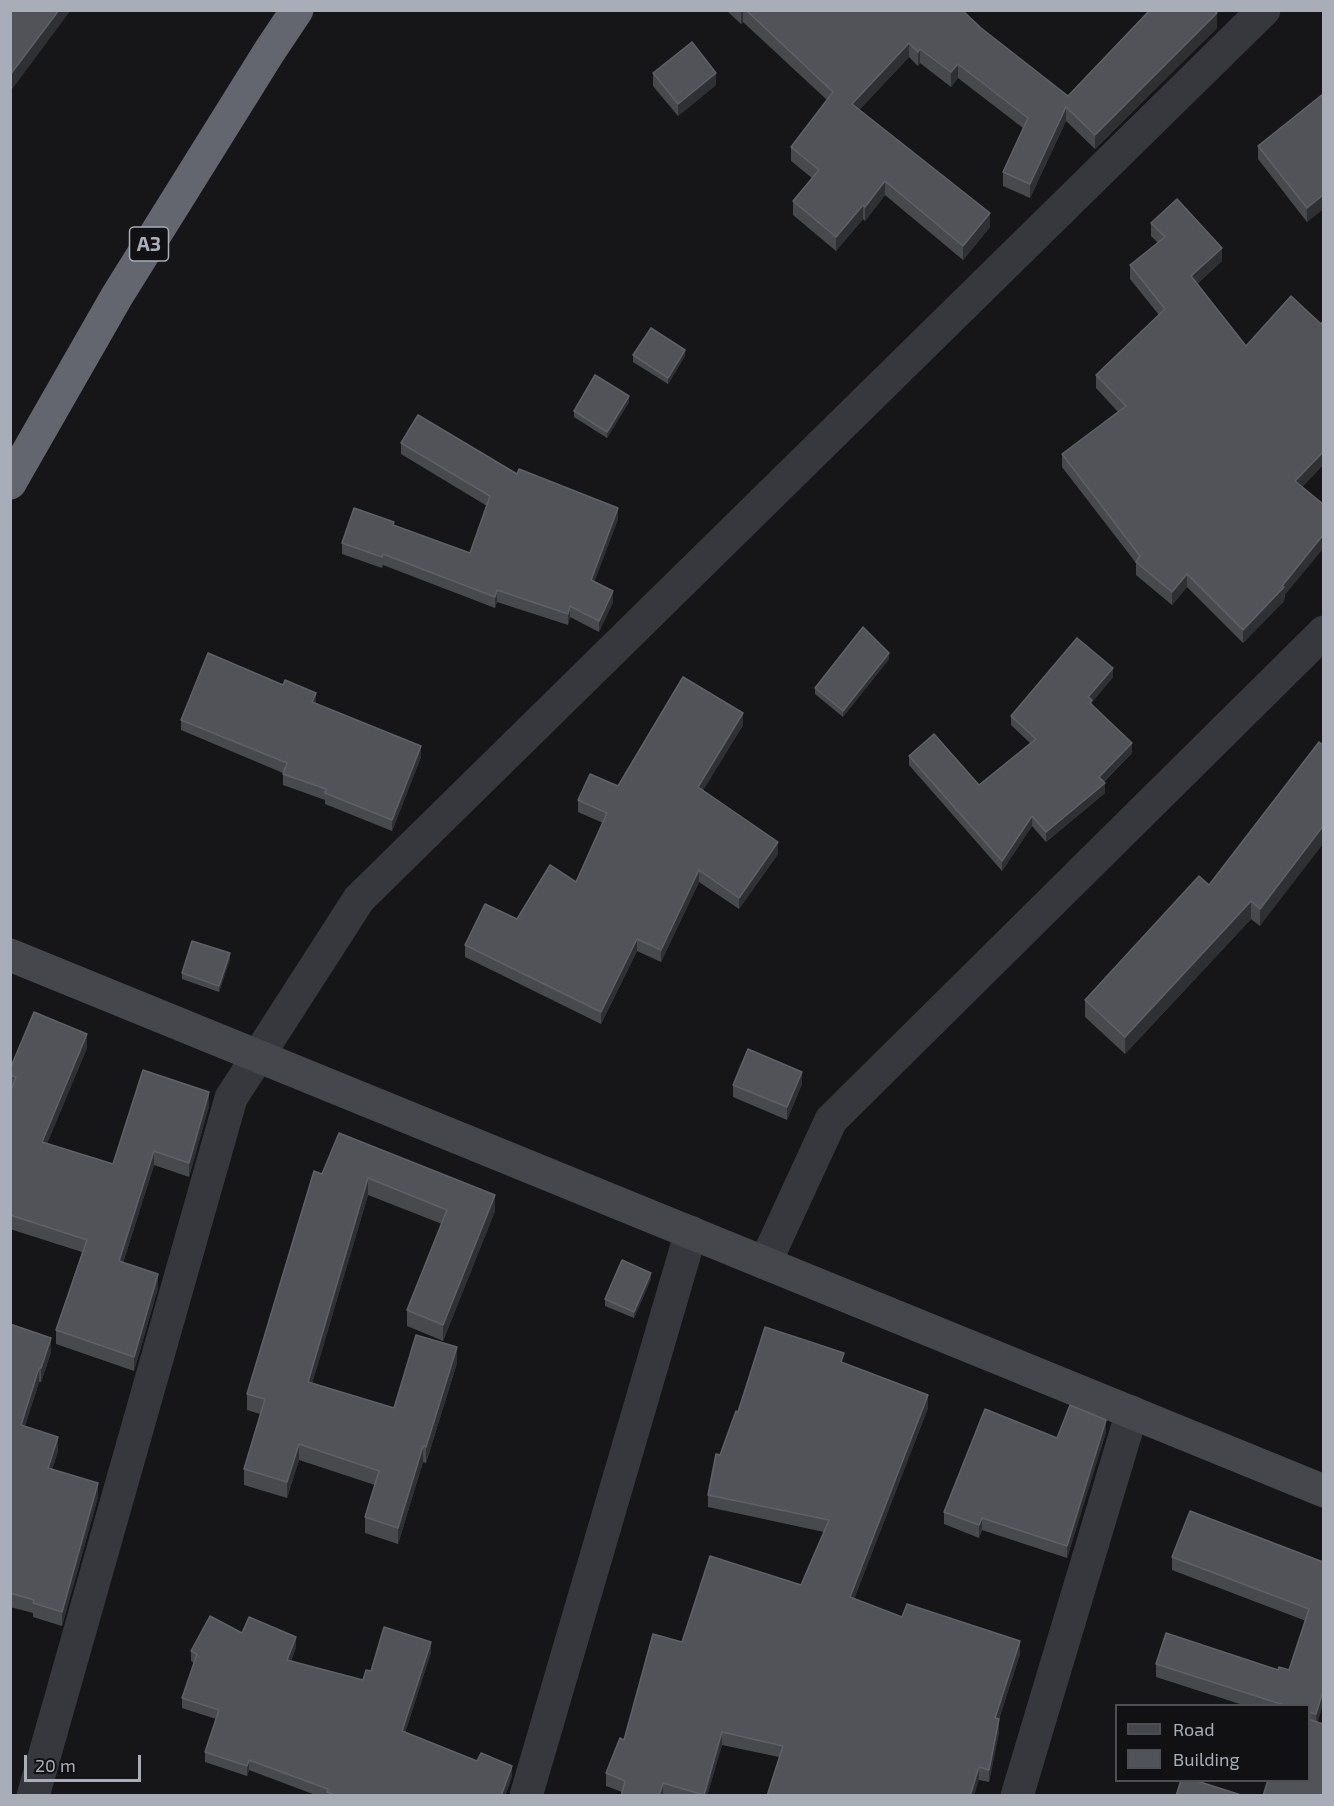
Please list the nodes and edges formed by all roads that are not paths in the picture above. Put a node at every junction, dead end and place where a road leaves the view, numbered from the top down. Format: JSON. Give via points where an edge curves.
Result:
{"nodes":[{"id":1,"x":297,"y":10,"type":"edge"},
{"id":2,"x":1264,"y":10,"type":"edge"},
{"id":3,"x":10,"y":483,"type":"edge"},
{"id":4,"x":1323,"y":632,"type":"edge"},
{"id":5,"x":10,"y":955,"type":"edge"},
{"id":6,"x":258,"y":1056,"type":"junction"},
{"id":7,"x":691,"y":1232,"type":"junction"},
{"id":8,"x":765,"y":1263,"type":"junction"},
{"id":9,"x":1132,"y":1413,"type":"junction"},
{"id":10,"x":1323,"y":1491,"type":"edge"},
{"id":11,"x":33,"y":1796,"type":"edge"},
{"id":12,"x":526,"y":1796,"type":"edge"},
{"id":13,"x":1017,"y":1796,"type":"edge"}],
"edges":[{"from":1,"to":3,"type":"highway","number":"A3","via":[[117,296]]},
{"from":2,"to":6,"type":"street","via":[[359,899]]},
{"from":4,"to":8,"type":"street","via":[[831,1120]]},
{"from":5,"to":6,"type":"street"},
{"from":6,"to":7,"type":"street"},
{"from":6,"to":11,"type":"street","via":[[231,1098]]},
{"from":7,"to":8,"type":"street"},
{"from":7,"to":12,"type":"street"},
{"from":8,"to":9,"type":"street"},
{"from":9,"to":10,"type":"street"},
{"from":9,"to":13,"type":"street"}]}
